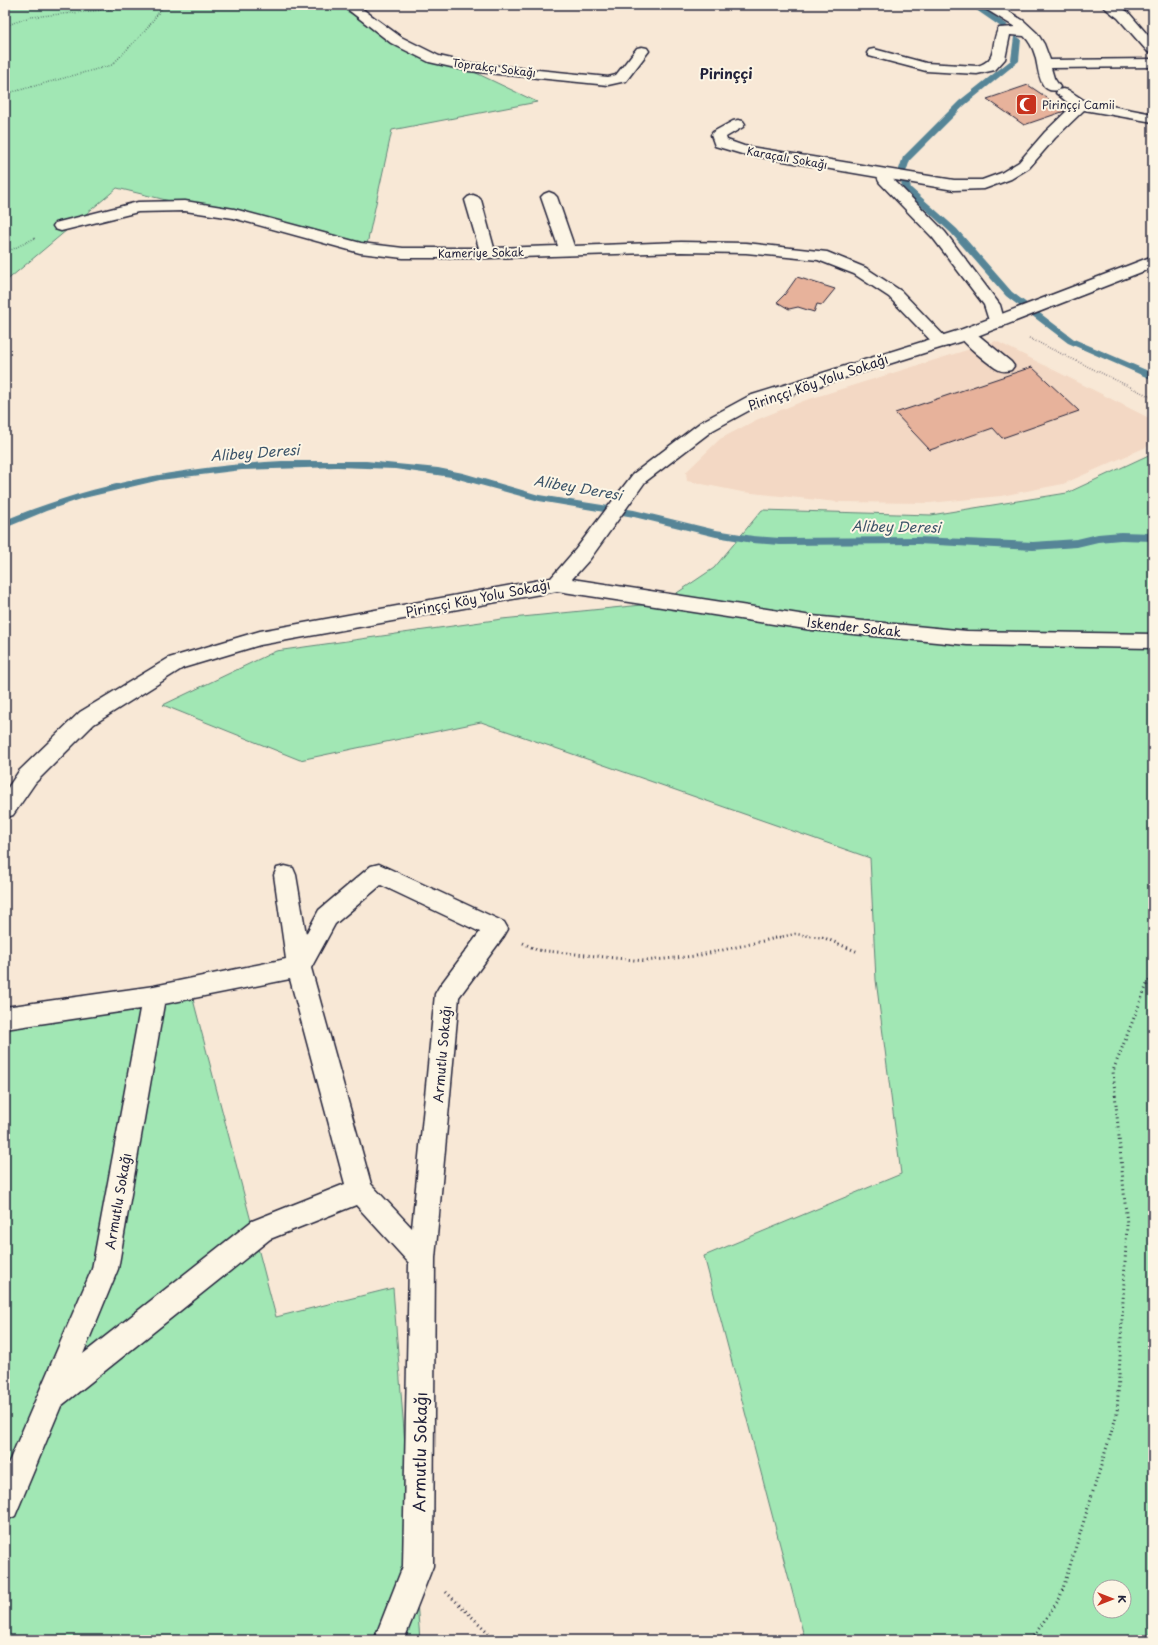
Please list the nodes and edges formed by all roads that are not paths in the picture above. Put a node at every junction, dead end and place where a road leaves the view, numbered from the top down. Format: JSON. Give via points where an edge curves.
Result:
{"nodes":[{"id":1,"x":349,"y":5,"type":"edge"},
{"id":2,"x":989,"y":5,"type":"edge"},
{"id":3,"x":1108,"y":5,"type":"edge"},
{"id":4,"x":1028,"y":32,"type":"junction"},
{"id":5,"x":1153,"y":49,"type":"edge"},
{"id":6,"x":642,"y":51,"type":"dead end"},
{"id":7,"x":874,"y":53,"type":"dead end"},
{"id":8,"x":1044,"y":64,"type":"junction"},
{"id":9,"x":1153,"y":64,"type":"edge"},
{"id":10,"x":1081,"y":105,"type":"junction"},
{"id":11,"x":1153,"y":118,"type":"edge"},
{"id":12,"x":738,"y":124,"type":"dead end"},
{"id":13,"x":885,"y":175,"type":"junction"},
{"id":14,"x":549,"y":198,"type":"dead end"},
{"id":15,"x":473,"y":200,"type":"dead end"},
{"id":16,"x":61,"y":226,"type":"road end"},
{"id":17,"x":568,"y":251,"type":"junction"},
{"id":18,"x":488,"y":253,"type":"junction"},
{"id":19,"x":1153,"y":261,"type":"edge"},
{"id":20,"x":997,"y":323,"type":"junction"},
{"id":21,"x":966,"y":334,"type":"junction"},
{"id":22,"x":942,"y":342,"type":"junction"},
{"id":23,"x":1005,"y":366,"type":"dead end"},
{"id":24,"x":557,"y":584,"type":"junction"},
{"id":25,"x":1153,"y":641,"type":"edge"},
{"id":26,"x":5,"y":809,"type":"edge"},
{"id":27,"x":285,"y":875,"type":"dead end"},
{"id":28,"x":299,"y":967,"type":"junction"},
{"id":29,"x":154,"y":996,"type":"junction"},
{"id":30,"x":5,"y":1018,"type":"edge"},
{"id":31,"x":360,"y":1191,"type":"junction"},
{"id":32,"x":422,"y":1258,"type":"junction"},
{"id":33,"x":52,"y":1396,"type":"junction"},
{"id":34,"x":5,"y":1506,"type":"edge"},
{"id":35,"x":390,"y":1640,"type":"edge"}],
"edges":[{"from":1,"to":6,"type":"street","name":"Toprakçı Sokağı","via":[[396,40],[434,59],[470,67],[608,81],[621,78]]},
{"from":2,"to":4,"type":"street","via":[[1018,22]]},
{"from":3,"to":5,"type":"street","via":[[1123,15]]},
{"from":4,"to":7,"type":"street","via":[[1004,31],[998,59],[990,67],[977,70],[926,67]]},
{"from":4,"to":8,"type":"street","via":[[1041,52]]},
{"from":8,"to":9,"type":"street"},
{"from":8,"to":10,"type":"street","via":[[1044,75],[1058,90]]},
{"from":10,"to":11,"type":"street"},
{"from":10,"to":13,"type":"street","via":[[1024,165],[1006,176],[984,184],[954,185]]},
{"from":12,"to":13,"type":"street","name":"Karaçalı Sokağı","via":[[718,135],[720,143],[742,150]]},
{"from":13,"to":20,"type":"street","via":[[885,180],[939,236],[992,305]]},
{"from":14,"to":17,"type":"street"},
{"from":15,"to":18,"type":"street"},
{"from":16,"to":18,"type":"street","name":"Kameriye Sokak","via":[[138,207],[185,206],[234,214],[360,248],[403,254]]},
{"from":17,"to":18,"type":"street","name":"Kameriye Sokak"},
{"from":17,"to":22,"type":"street","name":"Kameriye Sokak","via":[[688,247],[746,248],[821,255],[860,271],[895,294]]},
{"from":19,"to":20,"type":"street","name":"Pirinççi Köy Yolu Sokağı"},
{"from":20,"to":21,"type":"street","name":"Pirinççi Köy Yolu Sokağı"},
{"from":21,"to":22,"type":"street","name":"Pirinççi Köy Yolu Sokağı"},
{"from":21,"to":23,"type":"street"},
{"from":22,"to":24,"type":"street","name":"Pirinççi Köy Yolu Sokağı","via":[[755,400],[708,426],[639,478],[583,554]]},
{"from":24,"to":25,"type":"street","name":"İskender Sokak","via":[[812,623],[967,638]]},
{"from":24,"to":26,"type":"street","name":"Pirinççi Köy Yolu Sokağı","via":[[260,638],[176,663],[87,718],[27,777]]},
{"from":27,"to":28,"type":"street"},
{"from":28,"to":29,"type":"street"},
{"from":28,"to":31,"type":"street"},
{"from":28,"to":32,"type":"street","name":"Armutlu Sokağı","via":[[327,917],[379,873],[496,929],[447,994]]},
{"from":29,"to":30,"type":"street"},
{"from":29,"to":33,"type":"street","name":"Armutlu Sokağı","via":[[106,1269]]},
{"from":31,"to":32,"type":"street"},
{"from":31,"to":33,"type":"street","name":"Armutlu Sokağı","via":[[261,1230]]},
{"from":32,"to":35,"type":"street","name":"Armutlu Sokağı","via":[[418,1566]]},
{"from":33,"to":34,"type":"street","name":"Armutlu Sokağı"}]}
